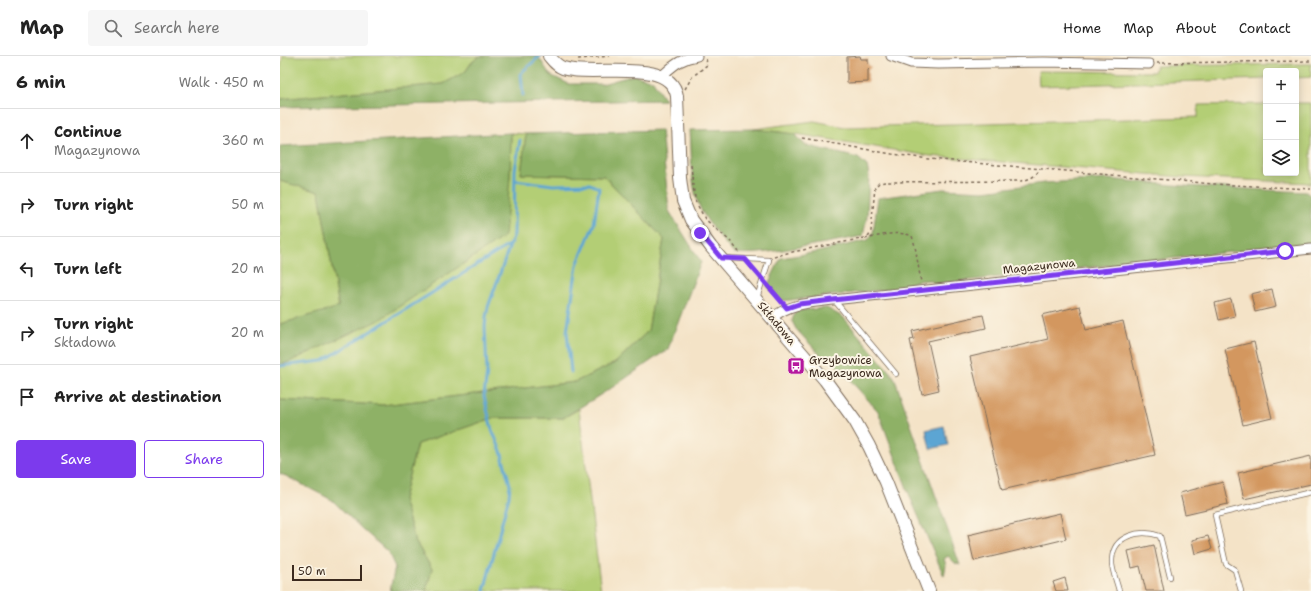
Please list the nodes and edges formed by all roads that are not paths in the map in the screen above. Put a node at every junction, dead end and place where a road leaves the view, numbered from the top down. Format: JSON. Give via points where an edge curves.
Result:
{"nodes":[{"id":1,"x":697,"y":56,"type":"edge"},
{"id":2,"x":891,"y":56,"type":"edge"},
{"id":3,"x":551,"y":58,"type":"edge"},
{"id":4,"x":1043,"y":59,"type":"edge"},
{"id":5,"x":1149,"y":64,"type":"road end"},
{"id":6,"x":666,"y":73,"type":"junction"},
{"id":7,"x":1311,"y":249,"type":"edge"},
{"id":8,"x":721,"y":258,"type":"junction"},
{"id":9,"x":757,"y":299,"type":"junction"},
{"id":10,"x":833,"y":300,"type":"junction"},
{"id":11,"x":772,"y":318,"type":"junction"},
{"id":12,"x":896,"y":374,"type":"dead end"},
{"id":13,"x":1311,"y":492,"type":"edge"},
{"id":14,"x":1170,"y":577,"type":"dead end"},
{"id":15,"x":929,"y":591,"type":"edge"},
{"id":16,"x":1119,"y":591,"type":"edge"},
{"id":17,"x":1241,"y":591,"type":"edge"}],
"edges":[{"from":1,"to":6,"type":"street","via":[[676,63]]},
{"from":2,"to":4,"type":"street","via":[[911,63],[938,64]]},
{"from":3,"to":6,"type":"main road","via":[[560,66],[570,69],[637,64],[655,67]]},
{"from":4,"to":5,"type":"street"},
{"from":6,"to":8,"type":"main road","name":"Składowa","via":[[676,92],[683,201],[691,220]]},
{"from":7,"to":10,"type":"street","name":"Magazynowa"},
{"from":8,"to":9,"type":"main road","name":"Składowa"},
{"from":8,"to":9,"type":"lane","via":[[769,260]]},
{"from":9,"to":11,"type":"main road","name":"Składowa"},
{"from":10,"to":11,"type":"street","name":"Magazynowa","via":[[799,304]]},
{"from":10,"to":12,"type":"lane"},
{"from":11,"to":15,"type":"main road","name":"Składowa","via":[[833,390],[866,439],[886,482]]},
{"from":13,"to":17,"type":"lane","via":[[1214,515],[1226,564],[1235,570]]},
{"from":14,"to":16,"type":"lane","via":[[1160,536],[1140,532],[1125,536],[1114,549],[1112,561]]}]}
